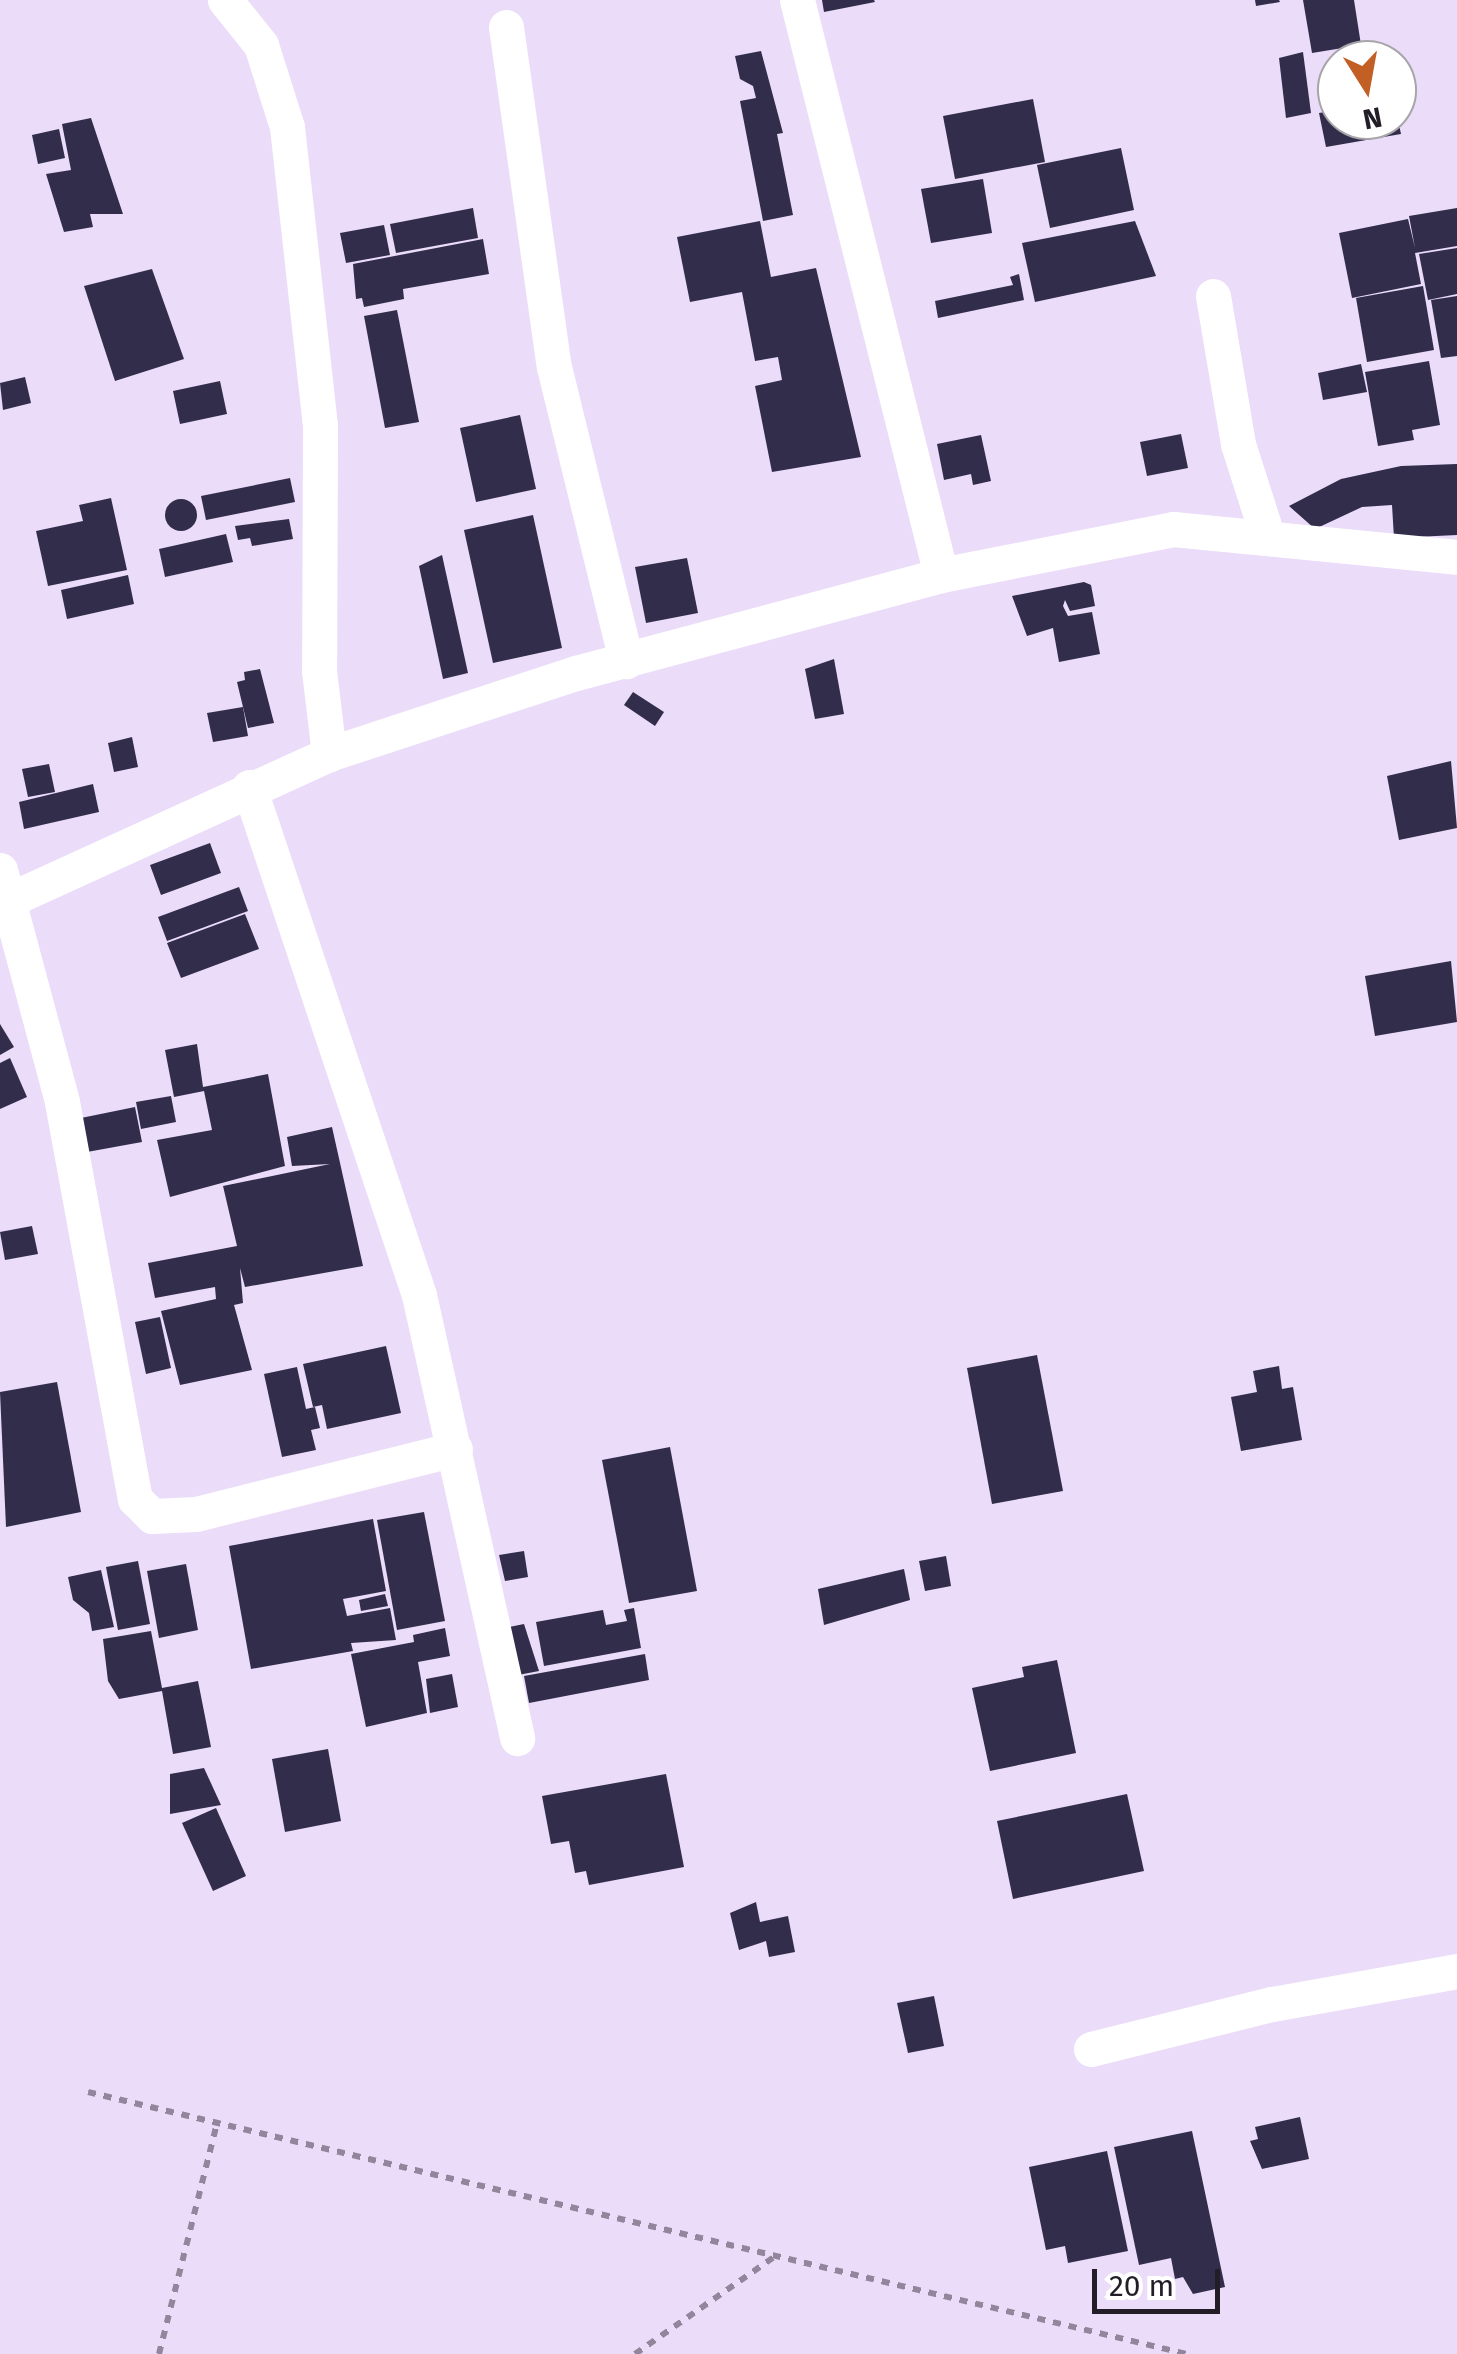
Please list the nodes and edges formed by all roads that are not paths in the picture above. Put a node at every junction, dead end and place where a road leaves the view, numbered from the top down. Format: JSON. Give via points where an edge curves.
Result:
{"nodes":[{"id":1,"x":224,"y":0,"type":"edge"},
{"id":2,"x":797,"y":0,"type":"edge"},
{"id":3,"x":506,"y":27,"type":"dead end"},
{"id":4,"x":1212,"y":296,"type":"dead end"},
{"id":5,"x":1267,"y":535,"type":"junction"},
{"id":6,"x":1457,"y":557,"type":"edge"},
{"id":7,"x":941,"y":576,"type":"junction"},
{"id":8,"x":626,"y":660,"type":"junction"},
{"id":9,"x":329,"y":754,"type":"junction"},
{"id":10,"x":249,"y":787,"type":"junction"},
{"id":11,"x":2,"y":891,"type":"edge"},
{"id":12,"x":455,"y":1450,"type":"junction"},
{"id":13,"x":517,"y":1738,"type":"dead end"},
{"id":14,"x":1457,"y":1972,"type":"edge"},
{"id":15,"x":1091,"y":2049,"type":"dead end"}],
"edges":[{"from":1,"to":9,"type":"street","via":[[261,44],[287,127],[320,425],[319,671]]},
{"from":2,"to":7,"type":"street"},
{"from":3,"to":8,"type":"street","via":[[554,367]]},
{"from":4,"to":5,"type":"street","via":[[1238,444]]},
{"from":5,"to":6,"type":"street"},
{"from":5,"to":7,"type":"street","via":[[1153,531]]},
{"from":7,"to":8,"type":"street"},
{"from":8,"to":9,"type":"street"},
{"from":9,"to":10,"type":"street"},
{"from":10,"to":11,"type":"street"},
{"from":10,"to":12,"type":"street","via":[[413,1276]]},
{"from":11,"to":12,"type":"street","via":[[62,1102],[135,1498],[152,1516],[196,1514]]},
{"from":12,"to":13,"type":"street"},
{"from":14,"to":15,"type":"street","via":[[1272,2004]]}]}
